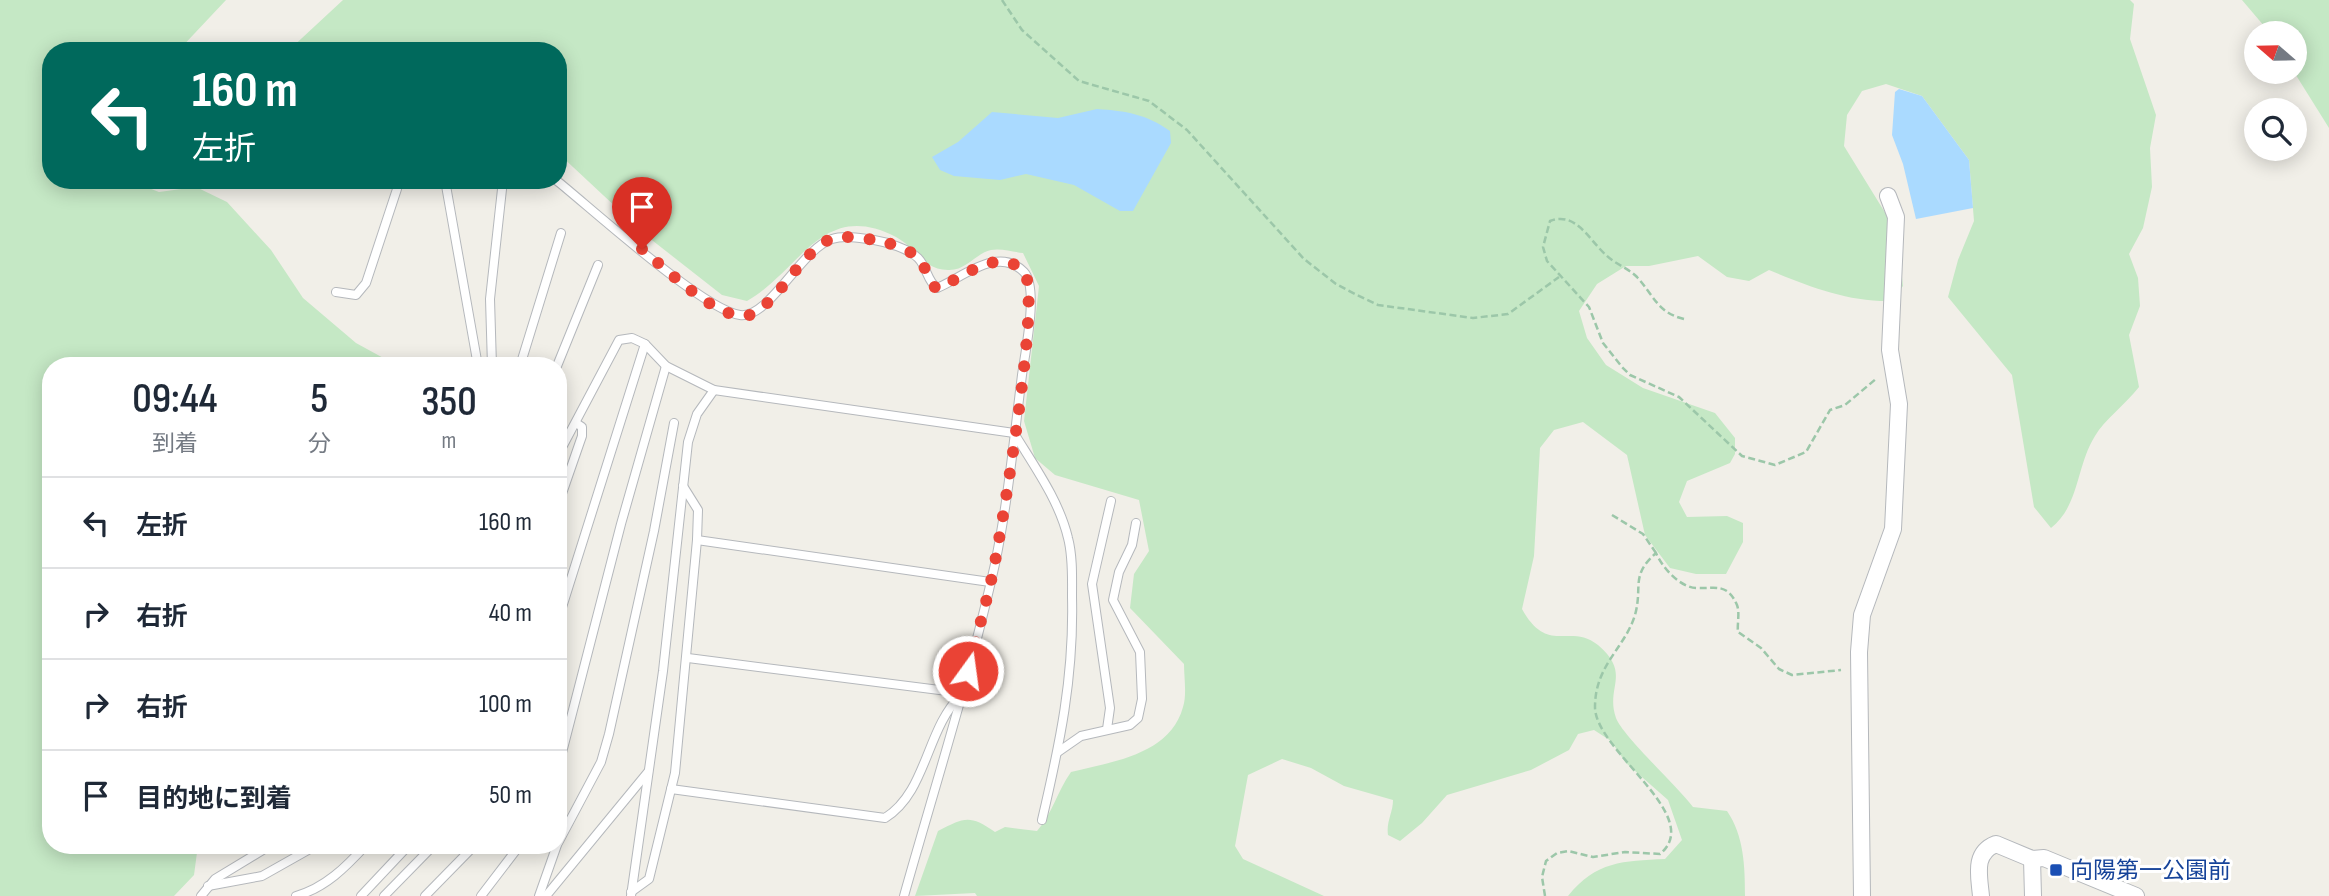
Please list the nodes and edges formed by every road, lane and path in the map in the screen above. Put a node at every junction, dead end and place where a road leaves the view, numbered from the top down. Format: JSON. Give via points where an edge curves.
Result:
{"nodes":[{"id":1,"x":1002,"y":0,"type":"edge"},
{"id":2,"x":397,"y":189,"type":"edge"},
{"id":3,"x":447,"y":189,"type":"edge"},
{"id":4,"x":502,"y":189,"type":"edge"},
{"id":5,"x":567,"y":189,"type":"edge"},
{"id":6,"x":1888,"y":196,"type":"dead end"},
{"id":7,"x":561,"y":233,"type":"dead end"},
{"id":8,"x":598,"y":265,"type":"dead end"},
{"id":9,"x":1560,"y":276,"type":"junction"},
{"id":10,"x":336,"y":292,"type":"dead end"},
{"id":11,"x":1684,"y":319,"type":"dead end"},
{"id":12,"x":645,"y":344,"type":"junction"},
{"id":13,"x":476,"y":357,"type":"edge"},
{"id":14,"x":492,"y":357,"type":"edge"},
{"id":15,"x":523,"y":357,"type":"edge"},
{"id":16,"x":561,"y":357,"type":"edge"},
{"id":17,"x":666,"y":366,"type":"junction"},
{"id":18,"x":1895,"y":380,"type":"junction"},
{"id":19,"x":714,"y":390,"type":"junction"},
{"id":20,"x":576,"y":423,"type":"junction"},
{"id":21,"x":674,"y":423,"type":"dead end"},
{"id":22,"x":1014,"y":433,"type":"junction"},
{"id":23,"x":567,"y":440,"type":"edge"},
{"id":24,"x":567,"y":479,"type":"edge"},
{"id":25,"x":682,"y":486,"type":"junction"},
{"id":26,"x":1111,"y":501,"type":"dead end"},
{"id":27,"x":1612,"y":515,"type":"dead end"},
{"id":28,"x":1136,"y":523,"type":"dead end"},
{"id":29,"x":697,"y":540,"type":"junction"},
{"id":30,"x":1656,"y":553,"type":"junction"},
{"id":31,"x":990,"y":582,"type":"junction"},
{"id":32,"x":567,"y":591,"type":"edge"},
{"id":33,"x":688,"y":658,"type":"junction"},
{"id":34,"x":1859,"y":670,"type":"junction"},
{"id":35,"x":963,"y":693,"type":"junction"},
{"id":36,"x":1107,"y":729,"type":"junction"},
{"id":37,"x":567,"y":733,"type":"edge"},
{"id":38,"x":1058,"y":752,"type":"junction"},
{"id":39,"x":648,"y":772,"type":"junction"},
{"id":40,"x":671,"y":789,"type":"junction"},
{"id":41,"x":1042,"y":820,"type":"dead end"},
{"id":42,"x":567,"y":827,"type":"edge"},
{"id":43,"x":257,"y":854,"type":"edge"},
{"id":44,"x":301,"y":854,"type":"edge"},
{"id":45,"x":358,"y":854,"type":"edge"},
{"id":46,"x":401,"y":854,"type":"edge"},
{"id":47,"x":425,"y":854,"type":"edge"},
{"id":48,"x":466,"y":854,"type":"edge"},
{"id":49,"x":513,"y":854,"type":"edge"},
{"id":50,"x":554,"y":854,"type":"edge"},
{"id":51,"x":2032,"y":859,"type":"junction"},
{"id":52,"x":208,"y":886,"type":"junction"},
{"id":53,"x":631,"y":894,"type":"edge"},
{"id":54,"x":201,"y":896,"type":"edge"},
{"id":55,"x":296,"y":896,"type":"edge"},
{"id":56,"x":361,"y":896,"type":"edge"},
{"id":57,"x":384,"y":896,"type":"edge"},
{"id":58,"x":425,"y":896,"type":"edge"},
{"id":59,"x":481,"y":896,"type":"edge"},
{"id":60,"x":539,"y":896,"type":"edge"},
{"id":61,"x":546,"y":896,"type":"edge"},
{"id":62,"x":904,"y":896,"type":"edge"},
{"id":63,"x":1545,"y":896,"type":"edge"},
{"id":64,"x":1862,"y":896,"type":"edge"},
{"id":65,"x":1981,"y":896,"type":"edge"},
{"id":66,"x":2033,"y":896,"type":"edge"},
{"id":67,"x":2136,"y":896,"type":"edge"}],
"edges":[{"from":1,"to":9,"type":"path","via":[[1022,30],[1079,81],[1149,101],[1187,130],[1304,259],[1357,295],[1378,305],[1473,318],[1508,314]]},
{"from":2,"to":10,"type":"lane","via":[[366,283],[356,295]]},
{"from":3,"to":13,"type":"lane"},
{"from":4,"to":14,"type":"lane","via":[[490,299]]},
{"from":5,"to":22,"type":"lane","via":[[706,300],[743,316],[757,312],[800,264],[831,239],[884,242],[918,257],[937,289],[983,264],[1013,264],[1026,273],[1031,288]]},
{"from":6,"to":18,"type":"street","via":[[1896,217],[1890,350]]},
{"from":7,"to":15,"type":"lane"},
{"from":8,"to":16,"type":"lane"},
{"from":9,"to":11,"type":"path","via":[[1547,261],[1543,247],[1550,221],[1559,217],[1572,221],[1606,256],[1635,275],[1657,306]]},
{"from":9,"to":18,"type":"path","via":[[1588,307],[1603,343],[1630,374],[1679,397],[1742,456],[1760,463],[1785,463],[1806,452],[1830,410],[1845,405],[1882,374]]},
{"from":12,"to":17,"type":"lane"},
{"from":12,"to":20,"type":"lane","via":[[632,338],[619,340]]},
{"from":12,"to":32,"type":"lane"},
{"from":17,"to":19,"type":"lane"},
{"from":17,"to":37,"type":"lane"},
{"from":18,"to":34,"type":"street","via":[[1899,404],[1893,529],[1863,615]]},
{"from":19,"to":22,"type":"lane"},
{"from":19,"to":25,"type":"lane","via":[[697,414]]},
{"from":20,"to":23,"type":"lane"},
{"from":20,"to":24,"type":"lane","via":[[582,427],[582,436]]},
{"from":21,"to":42,"type":"lane","via":[[609,734],[601,762]]},
{"from":22,"to":31,"type":"lane"},
{"from":22,"to":38,"type":"lane","via":[[1051,494],[1068,537],[1073,626]]},
{"from":25,"to":29,"type":"lane","via":[[698,510]]},
{"from":25,"to":39,"type":"lane"},
{"from":26,"to":36,"type":"lane","via":[[1092,584],[1110,708]]},
{"from":27,"to":30,"type":"path","via":[[1643,534]]},
{"from":28,"to":36,"type":"lane","via":[[1113,600],[1140,652],[1142,699],[1138,718],[1130,725]]},
{"from":29,"to":31,"type":"lane"},
{"from":29,"to":33,"type":"lane"},
{"from":30,"to":34,"type":"path","via":[[1681,582],[1696,588],[1720,587],[1732,595],[1738,609],[1738,632],[1761,648],[1779,669],[1807,676]]},
{"from":30,"to":63,"type":"path","via":[[1638,574],[1635,615],[1604,666],[1595,708],[1600,729],[1664,808],[1671,839],[1660,854],[1625,852],[1593,857],[1557,852],[1546,861],[1542,877]]},
{"from":31,"to":35,"type":"lane"},
{"from":33,"to":35,"type":"lane"},
{"from":33,"to":40,"type":"lane"},
{"from":34,"to":64,"type":"street"},
{"from":35,"to":40,"type":"lane","via":[[948,708],[909,793],[896,811],[884,818]]},
{"from":35,"to":62,"type":"lane"},
{"from":36,"to":38,"type":"lane","via":[[1081,736]]},
{"from":38,"to":41,"type":"lane"},
{"from":39,"to":53,"type":"lane"},
{"from":39,"to":61,"type":"lane"},
{"from":40,"to":53,"type":"lane","via":[[649,879]]},
{"from":43,"to":52,"type":"lane"},
{"from":44,"to":52,"type":"lane","via":[[262,876]]},
{"from":45,"to":55,"type":"lane","via":[[313,891]]},
{"from":46,"to":56,"type":"lane"},
{"from":47,"to":57,"type":"lane"},
{"from":48,"to":58,"type":"lane"},
{"from":49,"to":59,"type":"lane"},
{"from":50,"to":60,"type":"lane"},
{"from":51,"to":65,"type":"street","via":[[1996,844],[1986,848],[1979,860]]},
{"from":51,"to":66,"type":"street"},
{"from":51,"to":67,"type":"street","via":[[2044,858]]},
{"from":52,"to":54,"type":"lane"}]}
